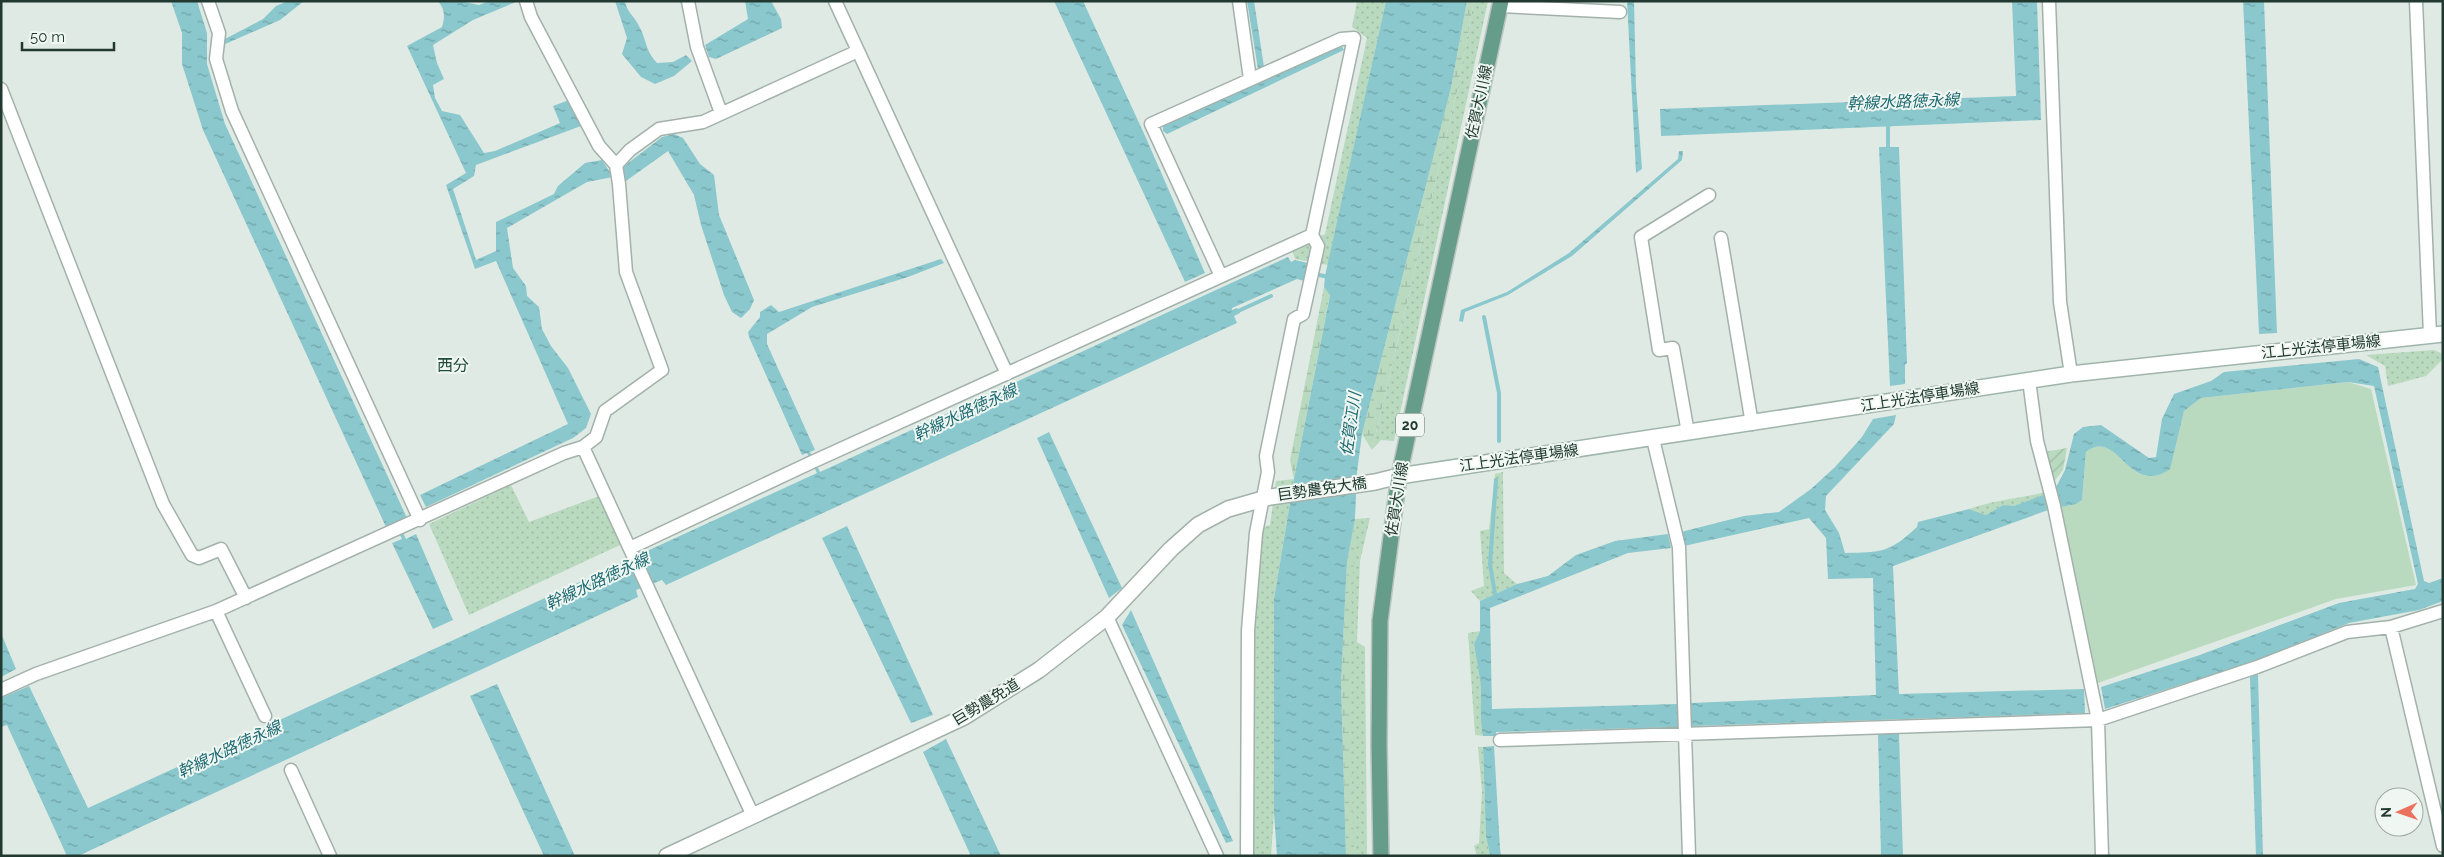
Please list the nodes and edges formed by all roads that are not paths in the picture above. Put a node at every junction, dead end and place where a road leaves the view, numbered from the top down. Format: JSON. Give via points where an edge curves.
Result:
{"nodes":[{"id":1,"x":208,"y":1,"type":"edge"},
{"id":2,"x":526,"y":1,"type":"edge"},
{"id":3,"x":688,"y":1,"type":"edge"},
{"id":4,"x":835,"y":1,"type":"edge"},
{"id":5,"x":1239,"y":1,"type":"edge"},
{"id":6,"x":2049,"y":1,"type":"edge"},
{"id":7,"x":2416,"y":1,"type":"edge"},
{"id":8,"x":1501,"y":4,"type":"edge"},
{"id":9,"x":1620,"y":12,"type":"dead end"},
{"id":10,"x":858,"y":51,"type":"junction"},
{"id":11,"x":1250,"y":79,"type":"junction"},
{"id":12,"x":1,"y":90,"type":"edge"},
{"id":13,"x":721,"y":113,"type":"junction"},
{"id":14,"x":616,"y":165,"type":"junction"},
{"id":15,"x":1709,"y":195,"type":"dead end"},
{"id":16,"x":1312,"y":235,"type":"junction"},
{"id":17,"x":1721,"y":238,"type":"dead end"},
{"id":18,"x":1221,"y":276,"type":"junction"},
{"id":19,"x":2436,"y":335,"type":"edge"},
{"id":20,"x":1006,"y":374,"type":"junction"},
{"id":21,"x":2071,"y":374,"type":"junction"},
{"id":22,"x":2029,"y":380,"type":"junction"},
{"id":23,"x":1752,"y":424,"type":"junction"},
{"id":24,"x":1688,"y":433,"type":"junction"},
{"id":25,"x":1653,"y":439,"type":"junction"},
{"id":26,"x":583,"y":447,"type":"junction"},
{"id":27,"x":1399,"y":476,"type":"junction"},
{"id":28,"x":1375,"y":482,"type":"joint"},
{"id":29,"x":1266,"y":498,"type":"junction"},
{"id":30,"x":420,"y":520,"type":"junction"},
{"id":31,"x":630,"y":548,"type":"junction"},
{"id":32,"x":246,"y":598,"type":"junction"},
{"id":33,"x":2443,"y":611,"type":"edge"},
{"id":34,"x":216,"y":612,"type":"junction"},
{"id":35,"x":1107,"y":617,"type":"junction"},
{"id":36,"x":2391,"y":627,"type":"junction"},
{"id":37,"x":1,"y":690,"type":"edge"},
{"id":38,"x":265,"y":716,"type":"dead end"},
{"id":39,"x":2098,"y":720,"type":"junction"},
{"id":40,"x":1685,"y":734,"type":"junction"},
{"id":41,"x":1500,"y":740,"type":"dead end"},
{"id":42,"x":290,"y":770,"type":"dead end"},
{"id":43,"x":753,"y":816,"type":"junction"},
{"id":44,"x":2443,"y":846,"type":"edge"},
{"id":45,"x":330,"y":856,"type":"edge"},
{"id":46,"x":667,"y":856,"type":"edge"},
{"id":47,"x":1216,"y":856,"type":"edge"},
{"id":48,"x":1247,"y":856,"type":"edge"},
{"id":49,"x":1381,"y":856,"type":"edge"},
{"id":50,"x":1689,"y":856,"type":"edge"},
{"id":51,"x":2102,"y":856,"type":"edge"}],
"edges":[{"from":1,"to":30,"type":"street","via":[[219,33],[216,59],[232,110]]},
{"from":2,"to":14,"type":"street","via":[[531,17],[599,146]]},
{"from":3,"to":13,"type":"street","via":[[697,47]]},
{"from":4,"to":10,"type":"street"},
{"from":5,"to":11,"type":"street"},
{"from":6,"to":21,"type":"street","via":[[2060,302]]},
{"from":7,"to":19,"type":"street"},
{"from":8,"to":9,"type":"street"},
{"from":8,"to":27,"type":"main road","name":"佐賀大川線","number":"20"},
{"from":10,"to":13,"type":"street"},
{"from":10,"to":20,"type":"street"},
{"from":11,"to":16,"type":"street","via":[[1341,39],[1354,38]]},
{"from":11,"to":18,"type":"street","via":[[1151,124]]},
{"from":12,"to":32,"type":"street","via":[[163,504],[192,555],[199,558],[221,549]]},
{"from":13,"to":14,"type":"street","via":[[703,122],[659,129],[630,150]]},
{"from":14,"to":26,"type":"street","via":[[626,272],[662,370],[605,411],[596,437]]},
{"from":15,"to":24,"type":"street","via":[[1641,237],[1659,350],[1673,348]]},
{"from":16,"to":18,"type":"street"},
{"from":16,"to":29,"type":"street","via":[[1318,246],[1303,314],[1294,319],[1266,456]]},
{"from":17,"to":23,"type":"street"},
{"from":18,"to":20,"type":"street"},
{"from":19,"to":21,"type":"main road","name":"江上光法停車場線"},
{"from":20,"to":31,"type":"street"},
{"from":21,"to":22,"type":"main road","name":"江上光法停車場線"},
{"from":22,"to":23,"type":"main road","name":"江上光法停車場線"},
{"from":22,"to":39,"type":"street","via":[[2037,441]]},
{"from":23,"to":24,"type":"main road","name":"江上光法停車場線"},
{"from":24,"to":25,"type":"main road","name":"江上光法停車場線"},
{"from":25,"to":27,"type":"main road","name":"江上光法停車場線"},
{"from":25,"to":40,"type":"street","via":[[1679,547]]},
{"from":26,"to":30,"type":"street"},
{"from":26,"to":31,"type":"street"},
{"from":27,"to":28,"type":"main road","name":"江上光法停車場線"},
{"from":27,"to":49,"type":"main road","name":"佐賀大川線","number":"20","via":[[1380,621]]},
{"from":28,"to":29,"type":"main road","name":"巨勢農免大橋"},
{"from":29,"to":35,"type":"main road","name":"巨勢農免道","via":[[1228,509],[1198,525]]},
{"from":29,"to":48,"type":"street","via":[[1256,533],[1248,630]]},
{"from":30,"to":32,"type":"street"},
{"from":31,"to":43,"type":"street"},
{"from":32,"to":34,"type":"street"},
{"from":33,"to":36,"type":"street"},
{"from":34,"to":37,"type":"street","via":[[45,671]]},
{"from":34,"to":38,"type":"street"},
{"from":35,"to":43,"type":"main road","name":"巨勢農免道","via":[[1039,670],[964,717]]},
{"from":35,"to":47,"type":"street"},
{"from":36,"to":39,"type":"street","via":[[2347,632]]},
{"from":36,"to":44,"type":"street"},
{"from":39,"to":40,"type":"street"},
{"from":39,"to":51,"type":"street"},
{"from":40,"to":41,"type":"street"},
{"from":40,"to":50,"type":"street"},
{"from":42,"to":45,"type":"street"},
{"from":43,"to":46,"type":"main road","name":"巨勢農免道"}]}
